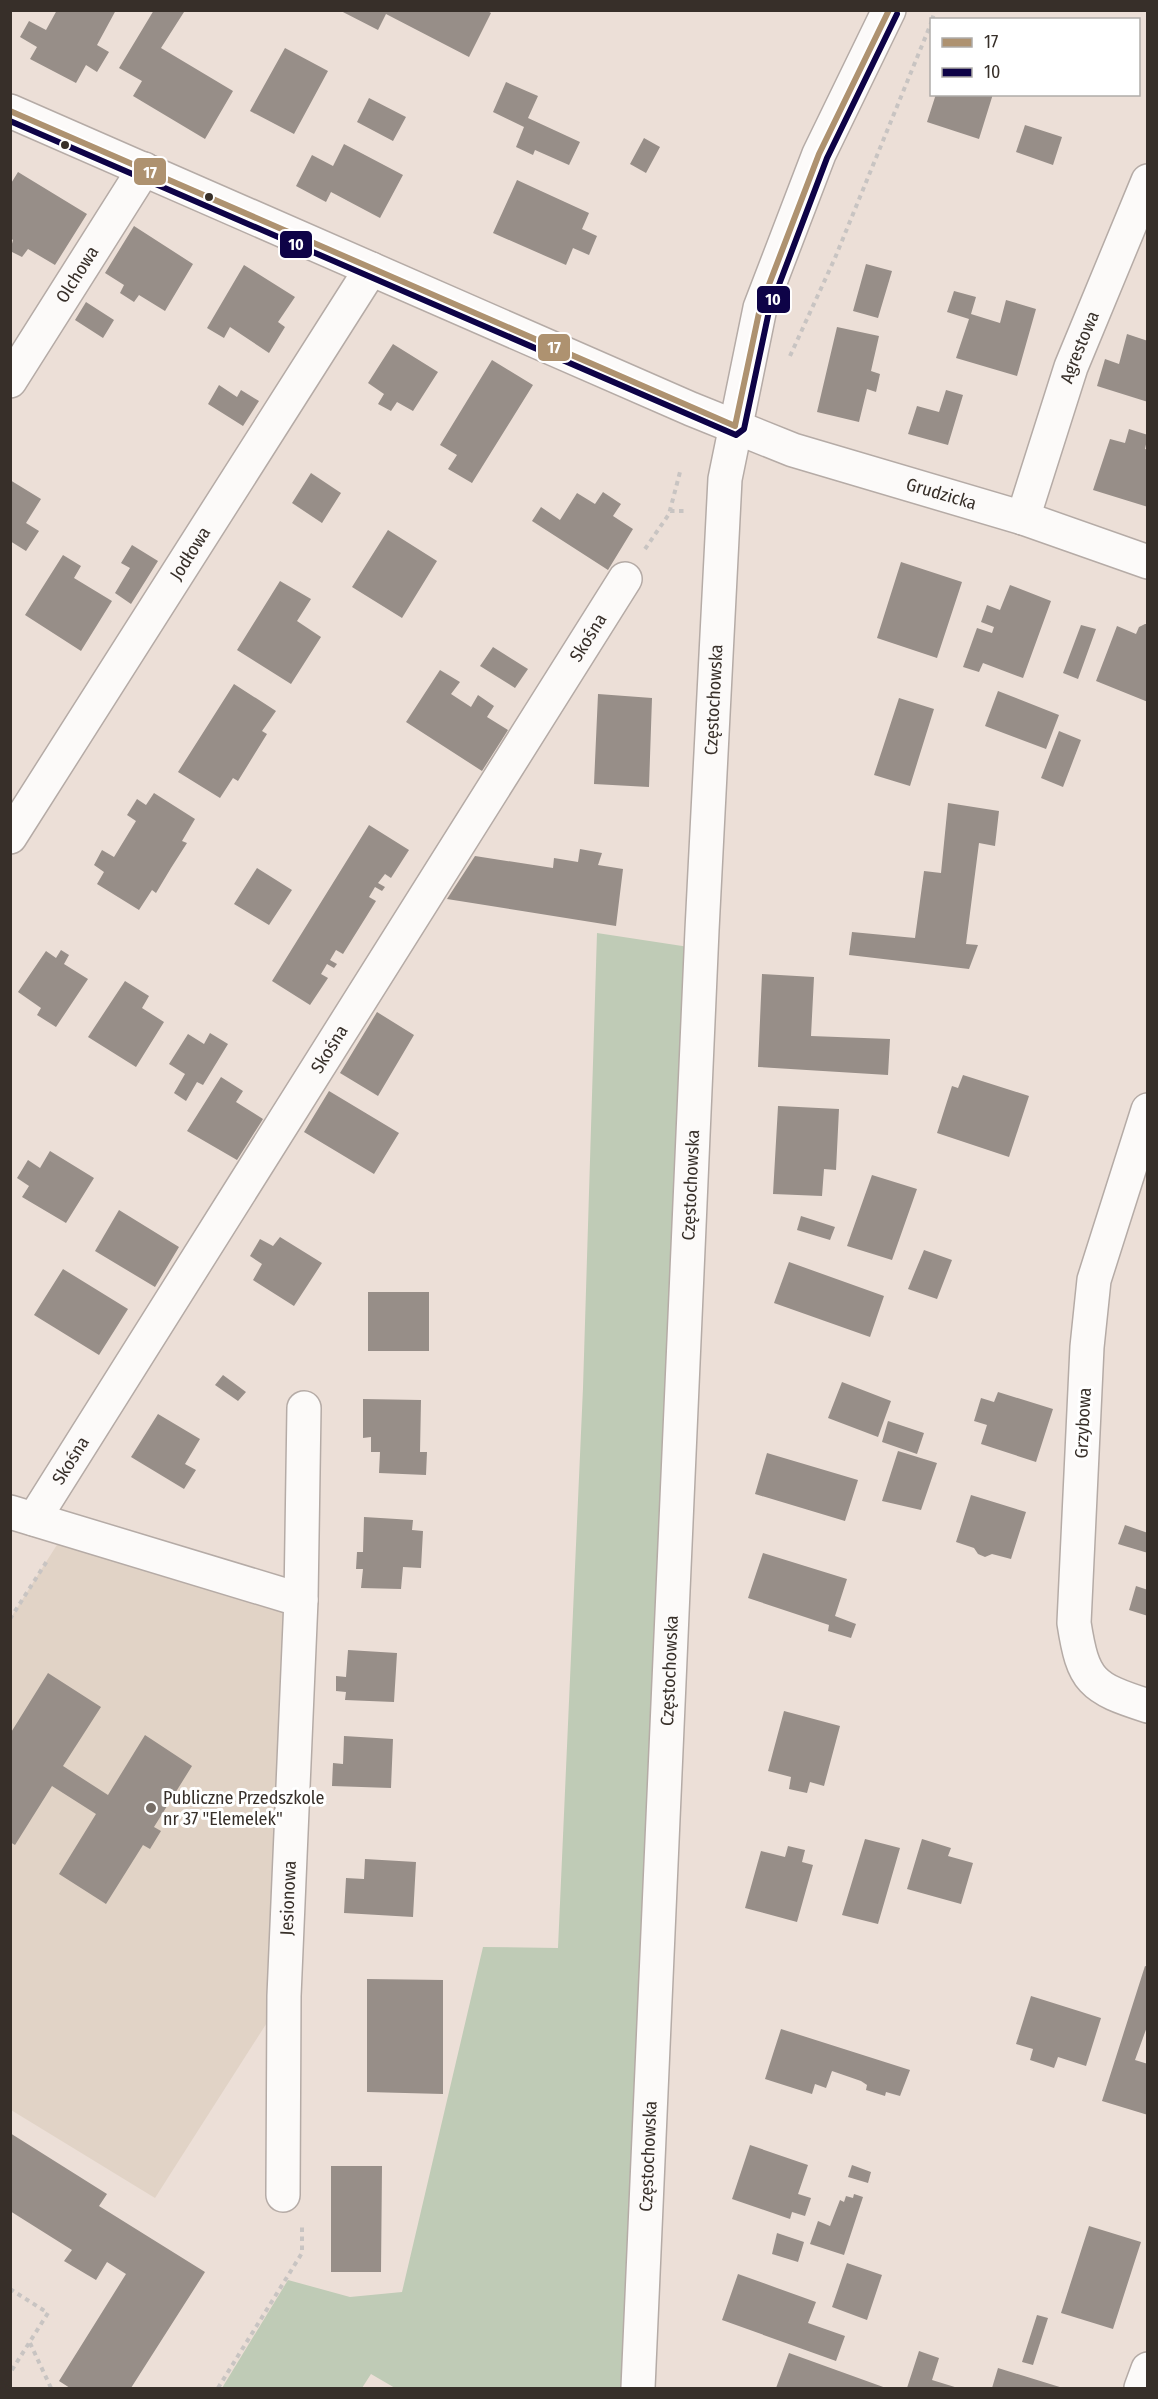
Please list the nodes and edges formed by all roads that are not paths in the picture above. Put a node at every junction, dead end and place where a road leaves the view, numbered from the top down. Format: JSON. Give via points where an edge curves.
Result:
{"nodes":[{"id":1,"x":889,"y":10,"type":"edge"},
{"id":2,"x":10,"y":111,"type":"edge"},
{"id":3,"x":144,"y":169,"type":"junction"},
{"id":4,"x":1148,"y":181,"type":"edge"},
{"id":5,"x":371,"y":269,"type":"junction"},
{"id":6,"x":10,"y":381,"type":"edge"},
{"id":7,"x":735,"y":426,"type":"junction"},
{"id":8,"x":1023,"y":518,"type":"junction"},
{"id":9,"x":1148,"y":562,"type":"edge"},
{"id":10,"x":625,"y":579,"type":"road end"},
{"id":11,"x":10,"y":837,"type":"edge"},
{"id":12,"x":1148,"y":1110,"type":"edge"},
{"id":13,"x":304,"y":1407,"type":"dead end"},
{"id":14,"x":22,"y":1516,"type":"edge"},
{"id":15,"x":301,"y":1600,"type":"junction"},
{"id":16,"x":1148,"y":1706,"type":"edge"},
{"id":17,"x":283,"y":2195,"type":"road end"},
{"id":18,"x":1148,"y":2369,"type":"edge"},
{"id":19,"x":638,"y":2388,"type":"edge"},
{"id":20,"x":1141,"y":2388,"type":"edge"}],
"edges":[{"from":1,"to":7,"type":"street","name":"Częstochowska","via":[[819,154],[760,308]]},
{"from":2,"to":3,"type":"street","name":"Grudzicka"},
{"from":3,"to":5,"type":"street","name":"Grudzicka"},
{"from":3,"to":6,"type":"street","name":"Olchowa"},
{"from":4,"to":8,"type":"street","name":"Agrestowa","via":[[1071,367]]},
{"from":5,"to":7,"type":"street","name":"Grudzicka"},
{"from":5,"to":11,"type":"street","name":"Jodłowa"},
{"from":7,"to":8,"type":"street","name":"Grudzicka","via":[[793,450]]},
{"from":7,"to":19,"type":"street","name":"Częstochowska","via":[[725,479],[718,601]]},
{"from":8,"to":9,"type":"street","name":"Grudzicka"},
{"from":10,"to":14,"type":"street","name":"Skośna"},
{"from":12,"to":16,"type":"street","name":"Grzybowa","via":[[1094,1280],[1087,1347],[1074,1623],[1080,1658],[1091,1680]]},
{"from":13,"to":15,"type":"street","name":"Jesionowa"},
{"from":14,"to":15,"type":"street"},
{"from":15,"to":17,"type":"street","name":"Jesionowa","via":[[284,1996]]},
{"from":18,"to":20,"type":"street"}]}
